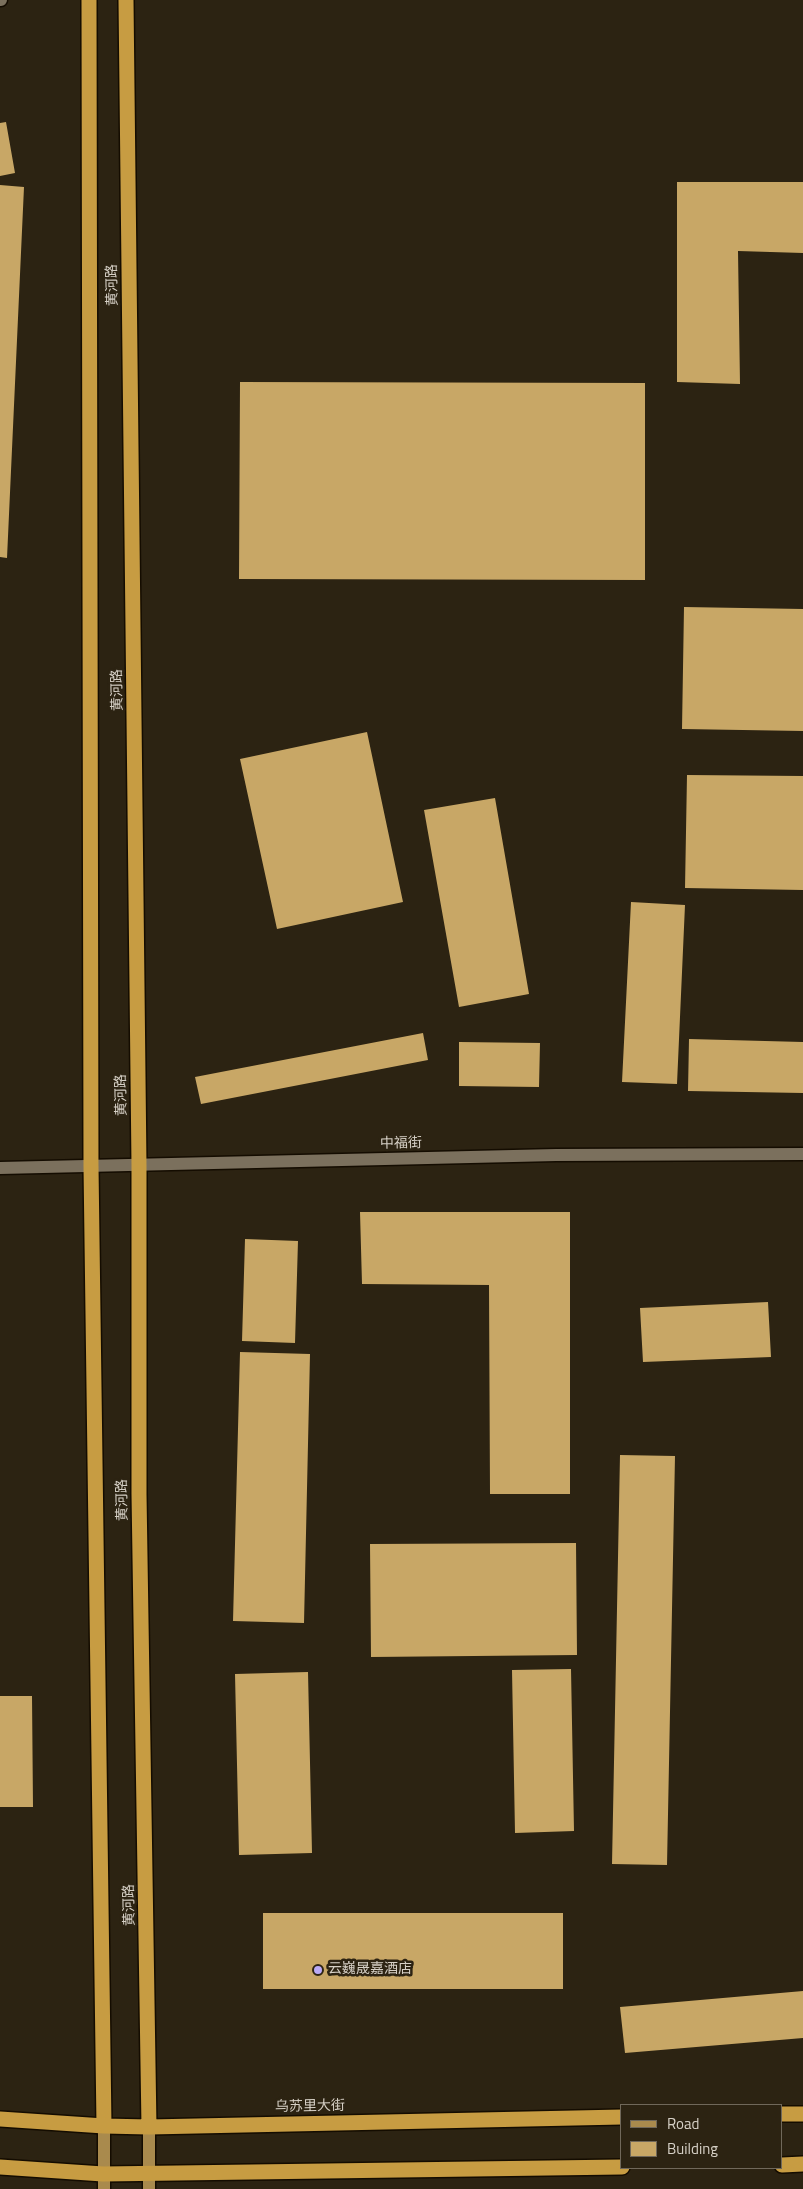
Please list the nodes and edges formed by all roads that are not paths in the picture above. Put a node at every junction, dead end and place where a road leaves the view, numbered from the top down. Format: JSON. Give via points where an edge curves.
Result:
{"nodes":[{"id":1,"x":89,"y":0,"type":"edge"},
{"id":2,"x":126,"y":0,"type":"edge"},
{"id":3,"x":803,"y":1154,"type":"edge"},
{"id":4,"x":140,"y":1165,"type":"junction"},
{"id":5,"x":91,"y":1166,"type":"junction"},
{"id":6,"x":0,"y":1168,"type":"edge"},
{"id":7,"x":783,"y":2114,"type":"edge"},
{"id":8,"x":803,"y":2114,"type":"edge"},
{"id":9,"x":620,"y":2117,"type":"edge"},
{"id":10,"x":0,"y":2119,"type":"edge"},
{"id":11,"x":104,"y":2126,"type":"junction"},
{"id":12,"x":149,"y":2126,"type":"junction"},
{"id":13,"x":803,"y":2164,"type":"edge"},
{"id":14,"x":783,"y":2165,"type":"edge"},
{"id":15,"x":0,"y":2167,"type":"edge"},
{"id":16,"x":620,"y":2167,"type":"edge"},
{"id":17,"x":149,"y":2173,"type":"junction"},
{"id":18,"x":104,"y":2174,"type":"junction"},
{"id":19,"x":104,"y":2189,"type":"edge"},
{"id":20,"x":149,"y":2189,"type":"edge"}],
"edges":[{"from":1,"to":5,"type":"highway","name":"黄河路"},
{"from":2,"to":4,"type":"highway","name":"黄河路"},
{"from":3,"to":4,"type":"street","name":"中福街","via":[[556,1155]]},
{"from":4,"to":5,"type":"street","name":"中福街"},
{"from":4,"to":12,"type":"highway","name":"黄河路","via":[[140,1494]]},
{"from":5,"to":6,"type":"street","name":"中福街"},
{"from":5,"to":11,"type":"highway","name":"黄河路"},
{"from":7,"to":8,"type":"highway"},
{"from":9,"to":12,"type":"highway","name":"乌苏里大街"},
{"from":10,"to":11,"type":"highway","name":"乌苏里大街"},
{"from":11,"to":12,"type":"highway","name":"乌苏里大街"},
{"from":11,"to":18,"type":"main road","name":"黄河路"},
{"from":12,"to":17,"type":"main road","name":"黄河路"},
{"from":13,"to":14,"type":"highway"},
{"from":15,"to":18,"type":"highway"},
{"from":16,"to":17,"type":"highway"},
{"from":17,"to":18,"type":"highway"},
{"from":17,"to":20,"type":"main road","name":"黄河路"},
{"from":18,"to":19,"type":"main road","name":"黄河路"}]}
